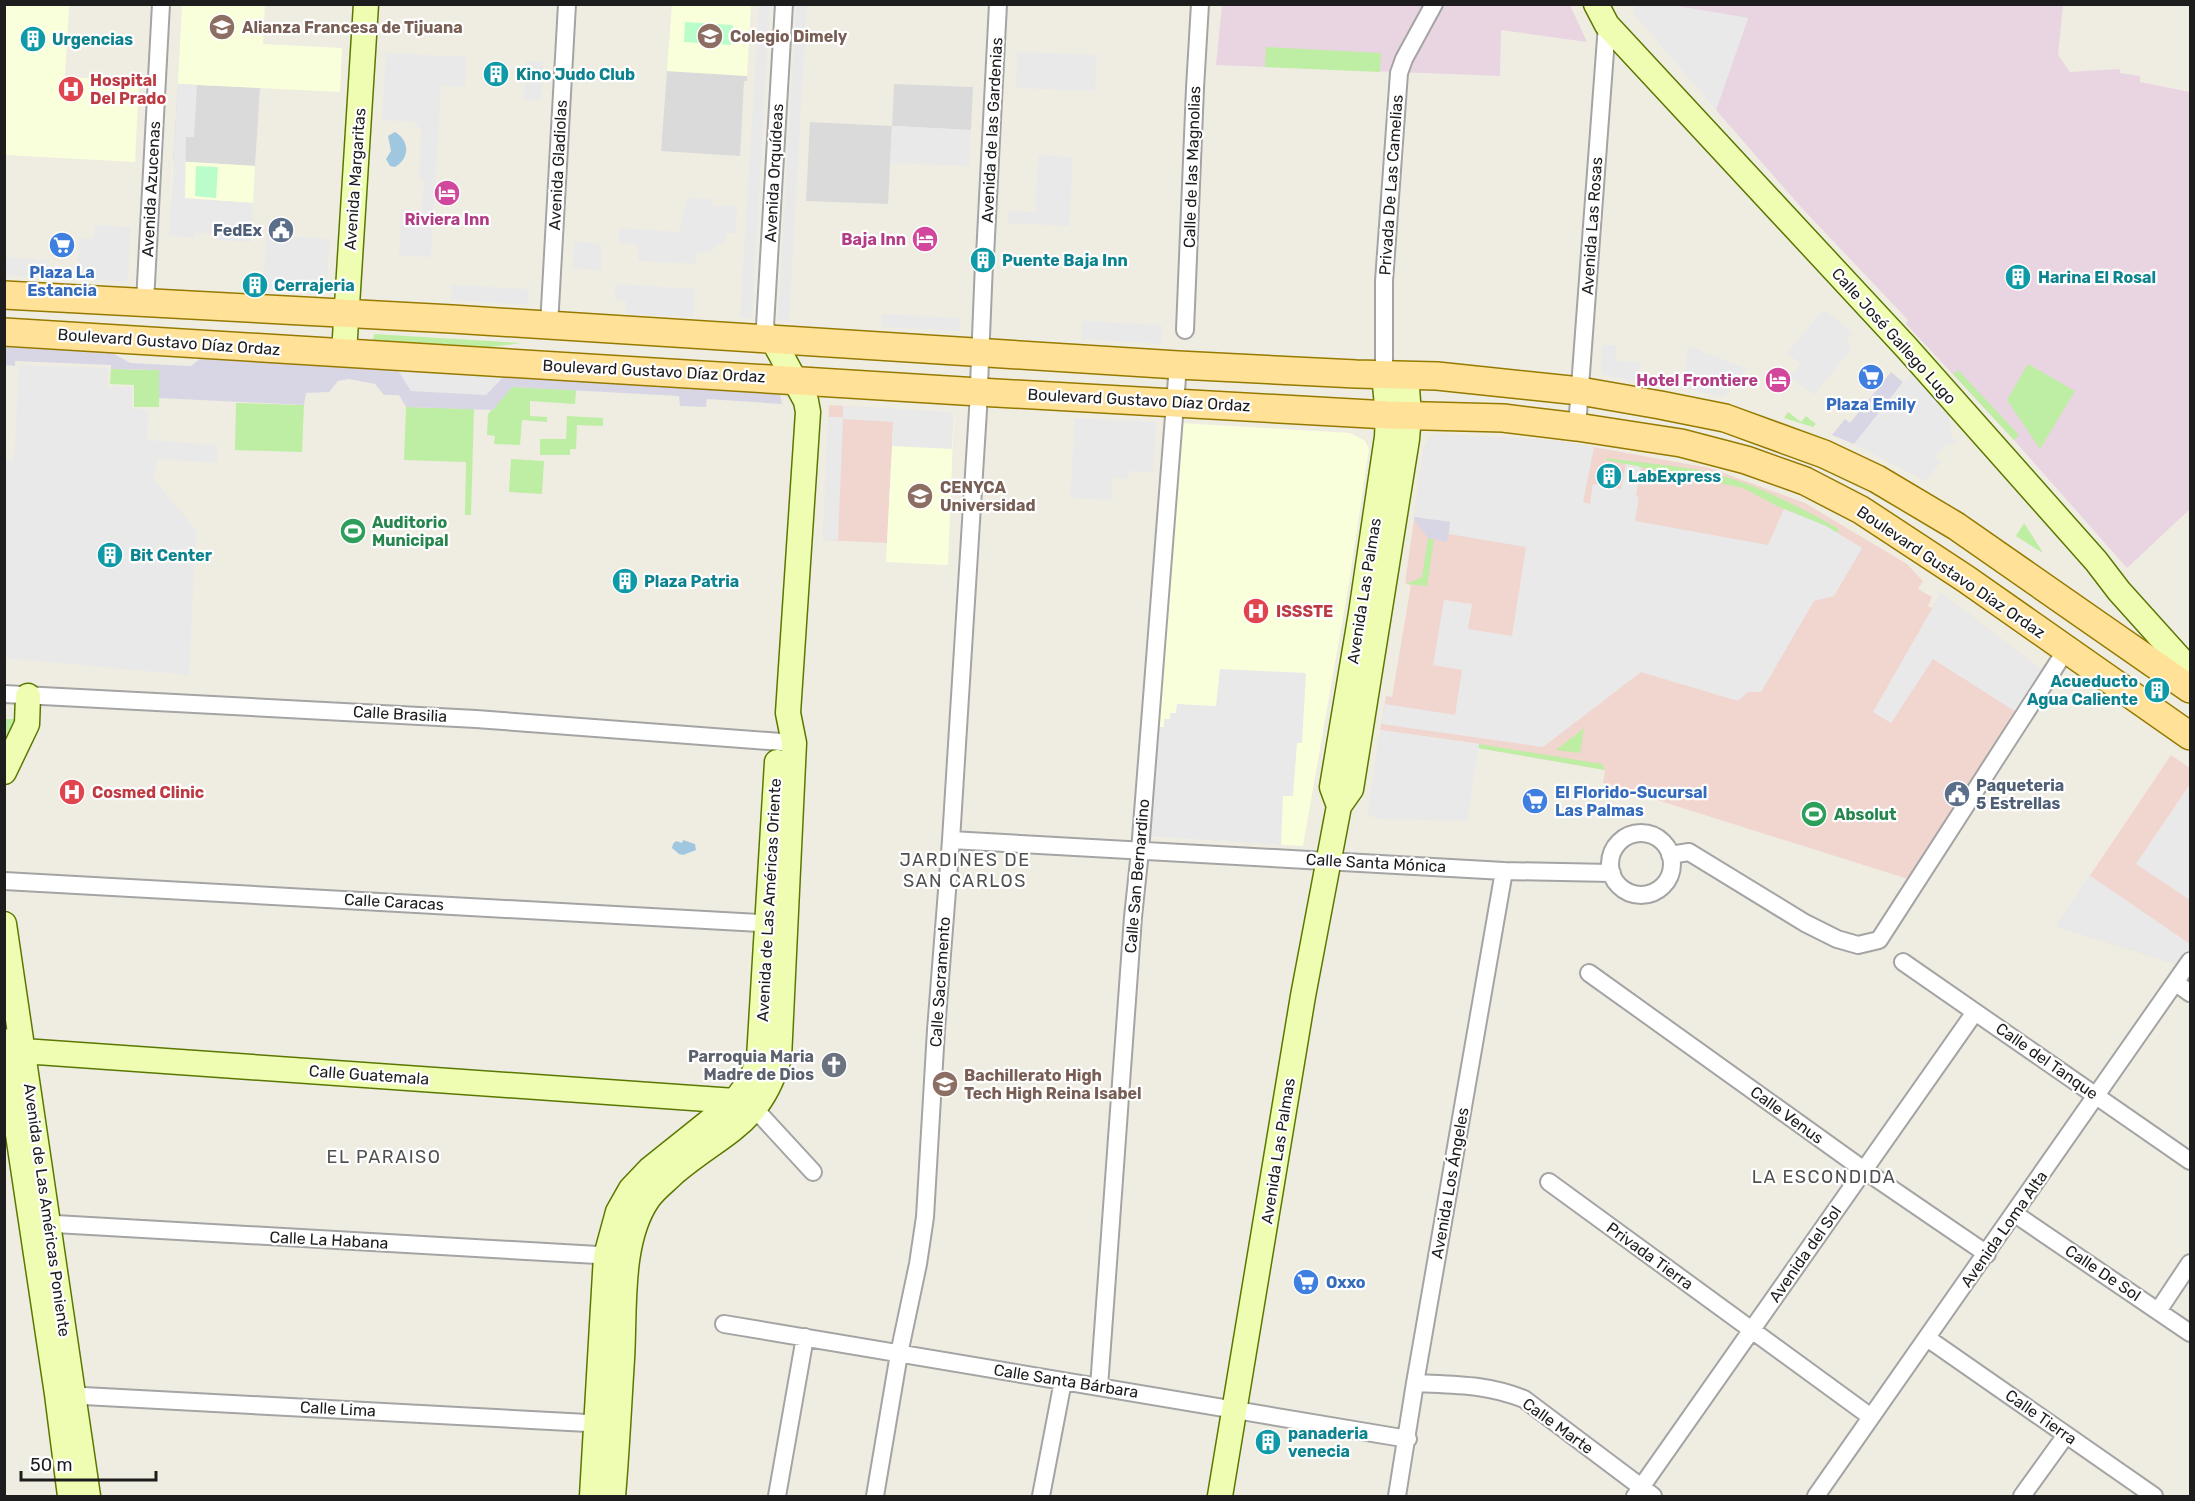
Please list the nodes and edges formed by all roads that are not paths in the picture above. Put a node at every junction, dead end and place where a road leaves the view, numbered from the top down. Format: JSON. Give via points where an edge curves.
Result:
{"nodes":[{"id":1,"x":161,"y":4,"type":"edge"},
{"id":2,"x":366,"y":4,"type":"edge"},
{"id":3,"x":567,"y":4,"type":"edge"},
{"id":4,"x":784,"y":4,"type":"edge"},
{"id":5,"x":999,"y":4,"type":"edge"},
{"id":6,"x":1200,"y":4,"type":"edge"},
{"id":7,"x":1434,"y":4,"type":"edge"},
{"id":8,"x":1601,"y":15,"type":"edge"},
{"id":9,"x":4,"y":295,"type":"edge"},
{"id":10,"x":145,"y":303,"type":"junction"},
{"id":11,"x":347,"y":314,"type":"junction"},
{"id":12,"x":549,"y":326,"type":"junction"},
{"id":13,"x":1185,"y":330,"type":"dead end"},
{"id":14,"x":4,"y":332,"type":"edge"},
{"id":15,"x":773,"y":340,"type":"junction"},
{"id":16,"x":344,"y":353,"type":"junction"},
{"id":17,"x":980,"y":353,"type":"junction"},
{"id":18,"x":1178,"y":365,"type":"junction"},
{"id":19,"x":1395,"y":375,"type":"junction"},
{"id":20,"x":793,"y":380,"type":"junction"},
{"id":21,"x":1580,"y":391,"type":"junction"},
{"id":22,"x":979,"y":392,"type":"junction"},
{"id":23,"x":1175,"y":402,"type":"junction"},
{"id":24,"x":1399,"y":415,"type":"junction"},
{"id":25,"x":1577,"y":427,"type":"junction"},
{"id":26,"x":2066,"y":650,"type":"junction"},
{"id":27,"x":2190,"y":670,"type":"edge"},
{"id":28,"x":2190,"y":689,"type":"edge"},
{"id":29,"x":4,"y":694,"type":"edge"},
{"id":30,"x":28,"y":696,"type":"junction"},
{"id":31,"x":2190,"y":736,"type":"edge"},
{"id":32,"x":786,"y":741,"type":"junction"},
{"id":33,"x":4,"y":772,"type":"edge"},
{"id":34,"x":951,"y":840,"type":"junction"},
{"id":35,"x":1140,"y":851,"type":"junction"},
{"id":36,"x":1670,"y":855,"type":"junction"},
{"id":37,"x":1329,"y":860,"type":"junction"},
{"id":38,"x":1504,"y":871,"type":"junction"},
{"id":39,"x":1612,"y":873,"type":"junction"},
{"id":40,"x":4,"y":881,"type":"edge"},
{"id":41,"x":4,"y":924,"type":"edge"},
{"id":42,"x":776,"y":924,"type":"junction"},
{"id":43,"x":2190,"y":961,"type":"edge"},
{"id":44,"x":1903,"y":962,"type":"dead end"},
{"id":45,"x":1589,"y":974,"type":"dead end"},
{"id":46,"x":2176,"y":983,"type":"junction"},
{"id":47,"x":2190,"y":993,"type":"edge"},
{"id":48,"x":1975,"y":1012,"type":"junction"},
{"id":49,"x":10,"y":1050,"type":"edge"},
{"id":50,"x":2097,"y":1096,"type":"junction"},
{"id":51,"x":745,"y":1105,"type":"junction"},
{"id":52,"x":2190,"y":1161,"type":"edge"},
{"id":53,"x":1864,"y":1170,"type":"junction"},
{"id":54,"x":813,"y":1172,"type":"dead end"},
{"id":55,"x":1549,"y":1182,"type":"dead end"},
{"id":56,"x":2015,"y":1214,"type":"junction"},
{"id":57,"x":39,"y":1223,"type":"junction"},
{"id":58,"x":1987,"y":1254,"type":"junction"},
{"id":59,"x":617,"y":1256,"type":"junction"},
{"id":60,"x":2190,"y":1263,"type":"edge"},
{"id":61,"x":2158,"y":1311,"type":"junction"},
{"id":62,"x":724,"y":1324,"type":"dead end"},
{"id":63,"x":1751,"y":1330,"type":"junction"},
{"id":64,"x":2190,"y":1333,"type":"edge"},
{"id":65,"x":806,"y":1337,"type":"junction"},
{"id":66,"x":1927,"y":1338,"type":"junction"},
{"id":67,"x":899,"y":1354,"type":"junction"},
{"id":68,"x":1063,"y":1381,"type":"junction"},
{"id":69,"x":1415,"y":1383,"type":"junction"},
{"id":70,"x":1099,"y":1387,"type":"junction"},
{"id":71,"x":66,"y":1395,"type":"junction"},
{"id":72,"x":1235,"y":1410,"type":"junction"},
{"id":73,"x":1871,"y":1417,"type":"junction"},
{"id":74,"x":608,"y":1424,"type":"junction"},
{"id":75,"x":2066,"y":1435,"type":"junction"},
{"id":76,"x":1408,"y":1439,"type":"junction"},
{"id":77,"x":1643,"y":1494,"type":"edge"},
{"id":78,"x":70,"y":1497,"type":"edge"},
{"id":79,"x":88,"y":1497,"type":"edge"},
{"id":80,"x":592,"y":1497,"type":"edge"},
{"id":81,"x":614,"y":1497,"type":"edge"},
{"id":82,"x":777,"y":1497,"type":"edge"},
{"id":83,"x":875,"y":1497,"type":"edge"},
{"id":84,"x":1041,"y":1497,"type":"edge"},
{"id":85,"x":1220,"y":1497,"type":"edge"},
{"id":86,"x":1397,"y":1497,"type":"edge"},
{"id":87,"x":1816,"y":1497,"type":"edge"},
{"id":88,"x":2022,"y":1497,"type":"edge"},
{"id":89,"x":2154,"y":1497,"type":"edge"}],
"edges":[{"from":1,"to":10,"type":"street","name":"Avenida Azucenas"},
{"from":2,"to":11,"type":"street","name":"Avenida Margaritas"},
{"from":3,"to":12,"type":"street","name":"Avenida Gladiolas"},
{"from":4,"to":15,"type":"street","name":"Avenida Orquídeas","via":[[765,326]]},
{"from":5,"to":17,"type":"street","name":"Avenida de las Gardenias"},
{"from":6,"to":13,"type":"street","name":"Calle de las Magnolias"},
{"from":7,"to":19,"type":"street","name":"Privada De Las Camelias","via":[[1399,73],[1384,281]]},
{"from":8,"to":21,"type":"street","name":"Avenida Las Rosas"},
{"from":8,"to":27,"type":"street","name":"Calle José Gallego Lugo","via":[[1906,347]]},
{"from":9,"to":10,"type":"main road"},
{"from":10,"to":11,"type":"main road"},
{"from":11,"to":12,"type":"main road"},
{"from":11,"to":16,"type":"street","name":"Avenida Margaritas"},
{"from":12,"to":15,"type":"main road"},
{"from":14,"to":16,"type":"main road","name":"Boulevard Gustavo Díaz Ordaz"},
{"from":15,"to":17,"type":"main road"},
{"from":15,"to":20,"type":"street","name":"Avenida de Las Américas Oriente"},
{"from":16,"to":20,"type":"main road","name":"Boulevard Gustavo Díaz Ordaz"},
{"from":17,"to":18,"type":"main road"},
{"from":17,"to":22,"type":"street","name":"Avenida de las Gardenias"},
{"from":18,"to":19,"type":"main road"},
{"from":18,"to":23,"type":"street","name":"Calle San Bernardino"},
{"from":19,"to":21,"type":"main road"},
{"from":19,"to":24,"type":"street","name":"Avenida Las Palmas"},
{"from":20,"to":22,"type":"main road","name":"Boulevard Gustavo Díaz Ordaz"},
{"from":20,"to":32,"type":"street","name":"Avenida de Las Américas Oriente","via":[[808,412]]},
{"from":21,"to":25,"type":"street","name":"Avenida Las Rosas"},
{"from":21,"to":28,"type":"main road","via":[[1725,418],[1824,454],[1956,526]]},
{"from":22,"to":23,"type":"main road","name":"Boulevard Gustavo Díaz Ordaz"},
{"from":22,"to":34,"type":"street","name":"Calle Sacramento"},
{"from":23,"to":24,"type":"main road","name":"Boulevard Gustavo Díaz Ordaz"},
{"from":23,"to":35,"type":"street","name":"Calle San Bernardino"},
{"from":24,"to":25,"type":"main road","name":"Boulevard Gustavo Díaz Ordaz","via":[[1503,418]]},
{"from":24,"to":37,"type":"street","name":"Avenida Las Palmas","via":[[1387,437],[1332,787],[1339,806]]},
{"from":25,"to":26,"type":"main road","name":"Boulevard Gustavo Díaz Ordaz","via":[[1681,443],[1805,481],[1862,510]]},
{"from":26,"to":31,"type":"main road","name":"Boulevard Gustavo Díaz Ordaz"},
{"from":26,"to":36,"type":"street","via":[[1879,940],[1858,945],[1837,939],[1689,852]]},
{"from":29,"to":30,"type":"street","name":"Calle Brasilia"},
{"from":30,"to":32,"type":"street","name":"Calle Brasilia","via":[[476,718]]},
{"from":30,"to":33,"type":"street","via":[[27,724]]},
{"from":32,"to":42,"type":"street","name":"Avenida de Las Américas Oriente"},
{"from":34,"to":35,"type":"street","name":"Calle Santa Mónica"},
{"from":34,"to":67,"type":"street","name":"Calle Sacramento","via":[[926,1216]]},
{"from":35,"to":37,"type":"street","name":"Calle Santa Mónica"},
{"from":35,"to":70,"type":"street","name":"Calle San Bernardino"},
{"from":36,"to":39,"type":"street","via":[[1663,842],[1654,836],[1633,834],[1617,845],[1612,854]]},
{"from":36,"to":39,"type":"street","via":[[1672,871],[1668,880],[1652,894],[1623,889]]},
{"from":37,"to":38,"type":"street","name":"Calle Santa Mónica"},
{"from":37,"to":72,"type":"street","name":"Avenida Las Palmas"},
{"from":38,"to":39,"type":"street","name":"Calle Santa Mónica"},
{"from":38,"to":69,"type":"street","name":"Avenida Los Ángeles"},
{"from":40,"to":42,"type":"street","name":"Calle Caracas"},
{"from":41,"to":49,"type":"street","name":"Avenida de Las Américas Poniente"},
{"from":42,"to":51,"type":"street","name":"Avenida de Las Américas Oriente","via":[[759,1058]]},
{"from":43,"to":46,"type":"street","name":"Avenida Loma Alta"},
{"from":44,"to":48,"type":"street","name":"Calle del Tanque"},
{"from":45,"to":53,"type":"street","name":"Calle Venus"},
{"from":46,"to":47,"type":"street"},
{"from":46,"to":50,"type":"street","name":"Avenida Loma Alta"},
{"from":48,"to":50,"type":"street","name":"Calle del Tanque"},
{"from":48,"to":53,"type":"street","name":"Avenida del Sol"},
{"from":49,"to":51,"type":"street","name":"Calle Guatemala"},
{"from":49,"to":57,"type":"street","name":"Avenida de Las Américas Poniente"},
{"from":50,"to":52,"type":"street","name":"Calle del Tanque"},
{"from":50,"to":56,"type":"street","name":"Avenida Loma Alta"},
{"from":51,"to":54,"type":"street"},
{"from":51,"to":59,"type":"street","name":"Avenida de Las Américas Oriente","via":[[672,1150],[631,1189],[618,1212]]},
{"from":53,"to":58,"type":"street","name":"Calle Venus"},
{"from":53,"to":63,"type":"street","name":"Avenida del Sol"},
{"from":55,"to":63,"type":"street","name":"Privada Tierra"},
{"from":56,"to":58,"type":"street","name":"Avenida Loma Alta"},
{"from":56,"to":61,"type":"street","name":"Calle De Sol"},
{"from":57,"to":59,"type":"street","name":"Calle La Habana"},
{"from":57,"to":71,"type":"street","name":"Avenida de Las Américas Poniente"},
{"from":58,"to":66,"type":"street","name":"Avenida Loma Alta"},
{"from":59,"to":74,"type":"street","name":"Avenida de Las Américas Oriente"},
{"from":60,"to":61,"type":"street"},
{"from":61,"to":64,"type":"street","name":"Calle De Sol"},
{"from":62,"to":65,"type":"street","name":"Calle Santa Bárbara"},
{"from":63,"to":73,"type":"street"},
{"from":63,"to":77,"type":"street","name":"Avenida del Sol"},
{"from":65,"to":67,"type":"street","name":"Calle Santa Bárbara"},
{"from":65,"to":82,"type":"street"},
{"from":66,"to":73,"type":"street","name":"Avenida Loma Alta"},
{"from":66,"to":75,"type":"street","name":"Calle Tierra"},
{"from":67,"to":68,"type":"street","name":"Calle Santa Bárbara"},
{"from":67,"to":83,"type":"street","name":"Calle Sacramento"},
{"from":68,"to":70,"type":"street","name":"Calle Santa Bárbara"},
{"from":68,"to":84,"type":"street"},
{"from":69,"to":76,"type":"street","name":"Avenida Los Ángeles"},
{"from":69,"to":77,"type":"street","name":"Calle Marte","via":[[1480,1386],[1524,1399]]},
{"from":70,"to":72,"type":"street","name":"Calle Santa Bárbara"},
{"from":71,"to":74,"type":"street","name":"Calle Lima"},
{"from":71,"to":78,"type":"street","name":"Avenida de Las Américas Poniente"},
{"from":71,"to":79,"type":"street","name":"Avenida de Las Américas Poniente"},
{"from":72,"to":76,"type":"street","name":"Calle Santa Bárbara"},
{"from":72,"to":85,"type":"street","name":"Avenida Las Palmas"},
{"from":73,"to":87,"type":"street","name":"Avenida Loma Alta"},
{"from":74,"to":80,"type":"street","name":"Avenida de Las Américas Oriente"},
{"from":74,"to":81,"type":"street","name":"Avenida de Las Américas Oriente"},
{"from":75,"to":88,"type":"street"},
{"from":75,"to":89,"type":"street","name":"Calle Tierra"},
{"from":76,"to":86,"type":"street","name":"Avenida Los Ángeles"}]}
